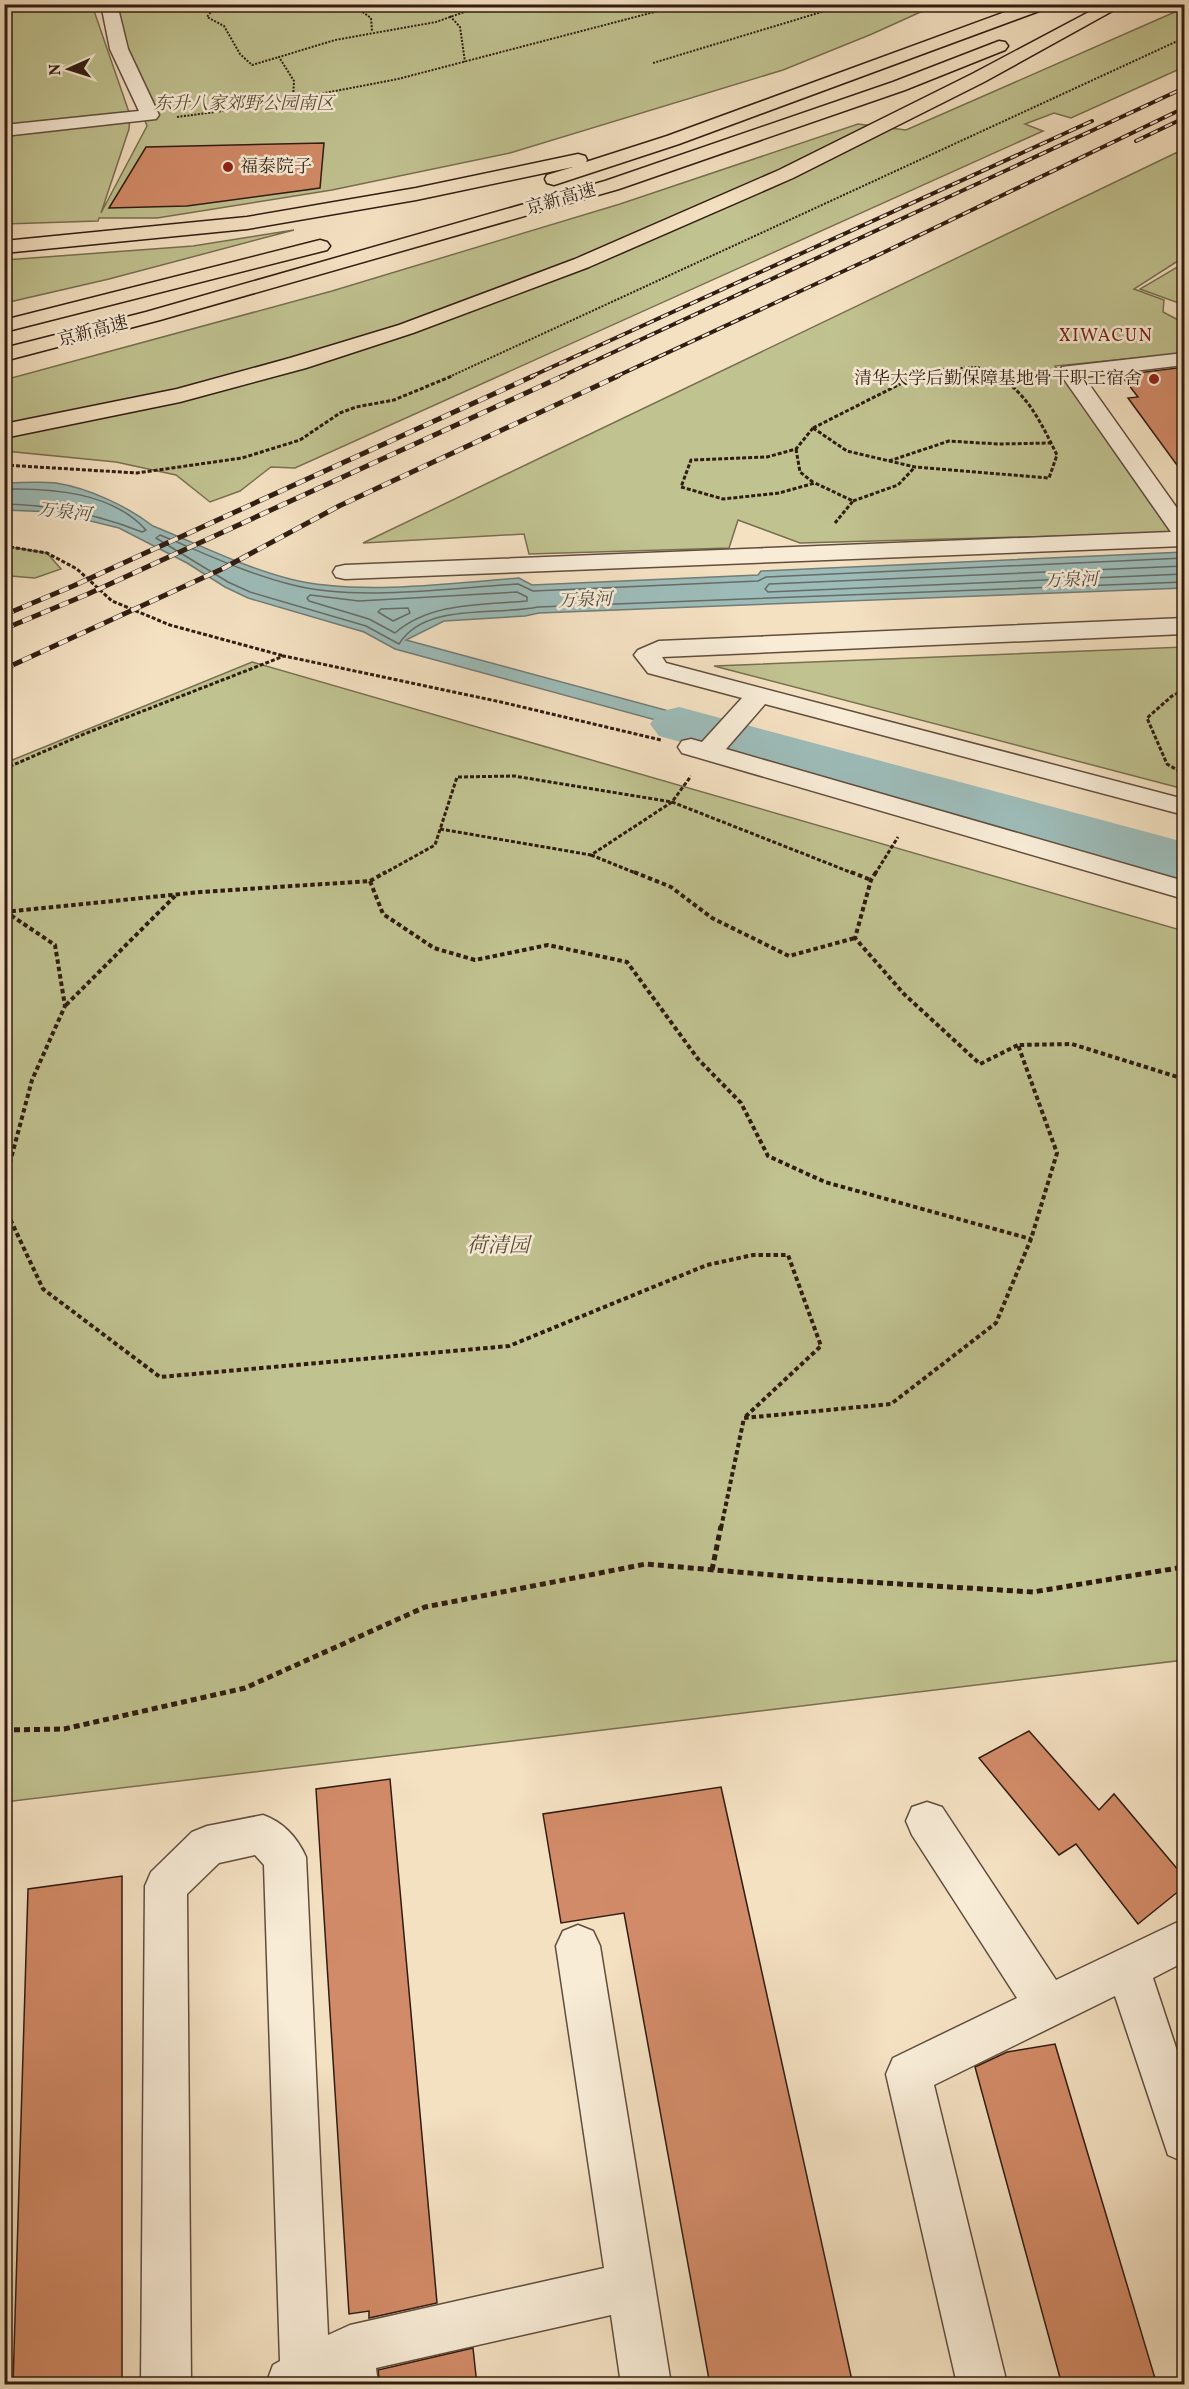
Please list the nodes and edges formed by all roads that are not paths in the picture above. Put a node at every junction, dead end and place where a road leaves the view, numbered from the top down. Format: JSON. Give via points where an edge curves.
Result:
{"nodes":[{"id":1,"x":108,"y":4,"type":"edge"},
{"id":2,"x":1044,"y":4,"type":"edge"},
{"id":3,"x":1104,"y":4,"type":"edge"},
{"id":4,"x":1118,"y":4,"type":"edge"},
{"id":5,"x":4,"y":131,"type":"edge"},
{"id":6,"x":673,"y":140,"type":"junction"},
{"id":7,"x":511,"y":193,"type":"dead end"},
{"id":8,"x":339,"y":241,"type":"dead end"},
{"id":9,"x":4,"y":247,"type":"edge"},
{"id":10,"x":4,"y":326,"type":"edge"},
{"id":11,"x":4,"y":355,"type":"edge"},
{"id":12,"x":1185,"y":359,"type":"edge"},
{"id":13,"x":4,"y":431,"type":"edge"},
{"id":14,"x":1185,"y":534,"type":"edge"},
{"id":15,"x":1185,"y":539,"type":"edge"},
{"id":16,"x":345,"y":572,"type":"dead end"},
{"id":17,"x":1185,"y":626,"type":"edge"},
{"id":18,"x":759,"y":695,"type":"junction"},
{"id":19,"x":1185,"y":807,"type":"edge"},
{"id":20,"x":1185,"y":890,"type":"edge"},
{"id":21,"x":927,"y":1821,"type":"dead end"},
{"id":22,"x":1185,"y":1940,"type":"edge"},
{"id":23,"x":578,"y":1946,"type":"dead end"},
{"id":24,"x":1128,"y":1968,"type":"junction"},
{"id":25,"x":1048,"y":2007,"type":"junction"},
{"id":26,"x":1185,"y":2139,"type":"edge"},
{"id":27,"x":630,"y":2286,"type":"junction"},
{"id":28,"x":351,"y":2367,"type":"edge"},
{"id":29,"x":296,"y":2379,"type":"edge"},
{"id":30,"x":166,"y":2385,"type":"edge"},
{"id":31,"x":646,"y":2385,"type":"edge"},
{"id":32,"x":982,"y":2385,"type":"edge"}],
"edges":[{"from":1,"to":5,"type":"street","via":[[119,49],[150,115]]},
{"from":2,"to":6,"type":"highway","name":"京新高速"},
{"from":3,"to":11,"type":"highway","name":"京新高速","via":[[899,86],[612,185]]},
{"from":4,"to":13,"type":"highway","via":[[786,174],[582,263],[406,329],[298,363],[180,395]]},
{"from":6,"to":7,"type":"highway","name":"京新高速"},
{"from":6,"to":9,"type":"highway","via":[[416,194],[247,223]]},
{"from":8,"to":10,"type":"highway","name":"京新高速"},
{"from":12,"to":14,"type":"street","via":[[1070,372]]},
{"from":15,"to":16,"type":"street"},
{"from":17,"to":18,"type":"street","via":[[659,650],[647,656],[657,668]]},
{"from":18,"to":19,"type":"street"},
{"from":18,"to":20,"type":"street","via":[[704,748]]},
{"from":21,"to":25,"type":"street"},
{"from":22,"to":24,"type":"street"},
{"from":23,"to":27,"type":"street"},
{"from":24,"to":25,"type":"street"},
{"from":24,"to":26,"type":"street"},
{"from":25,"to":32,"type":"street","via":[[909,2074]]},
{"from":27,"to":28,"type":"street"},
{"from":27,"to":31,"type":"street"},
{"from":28,"to":29,"type":"street"},
{"from":29,"to":30,"type":"street","via":[[285,1857],[263,1834],[207,1846],[166,1886]]}]}
